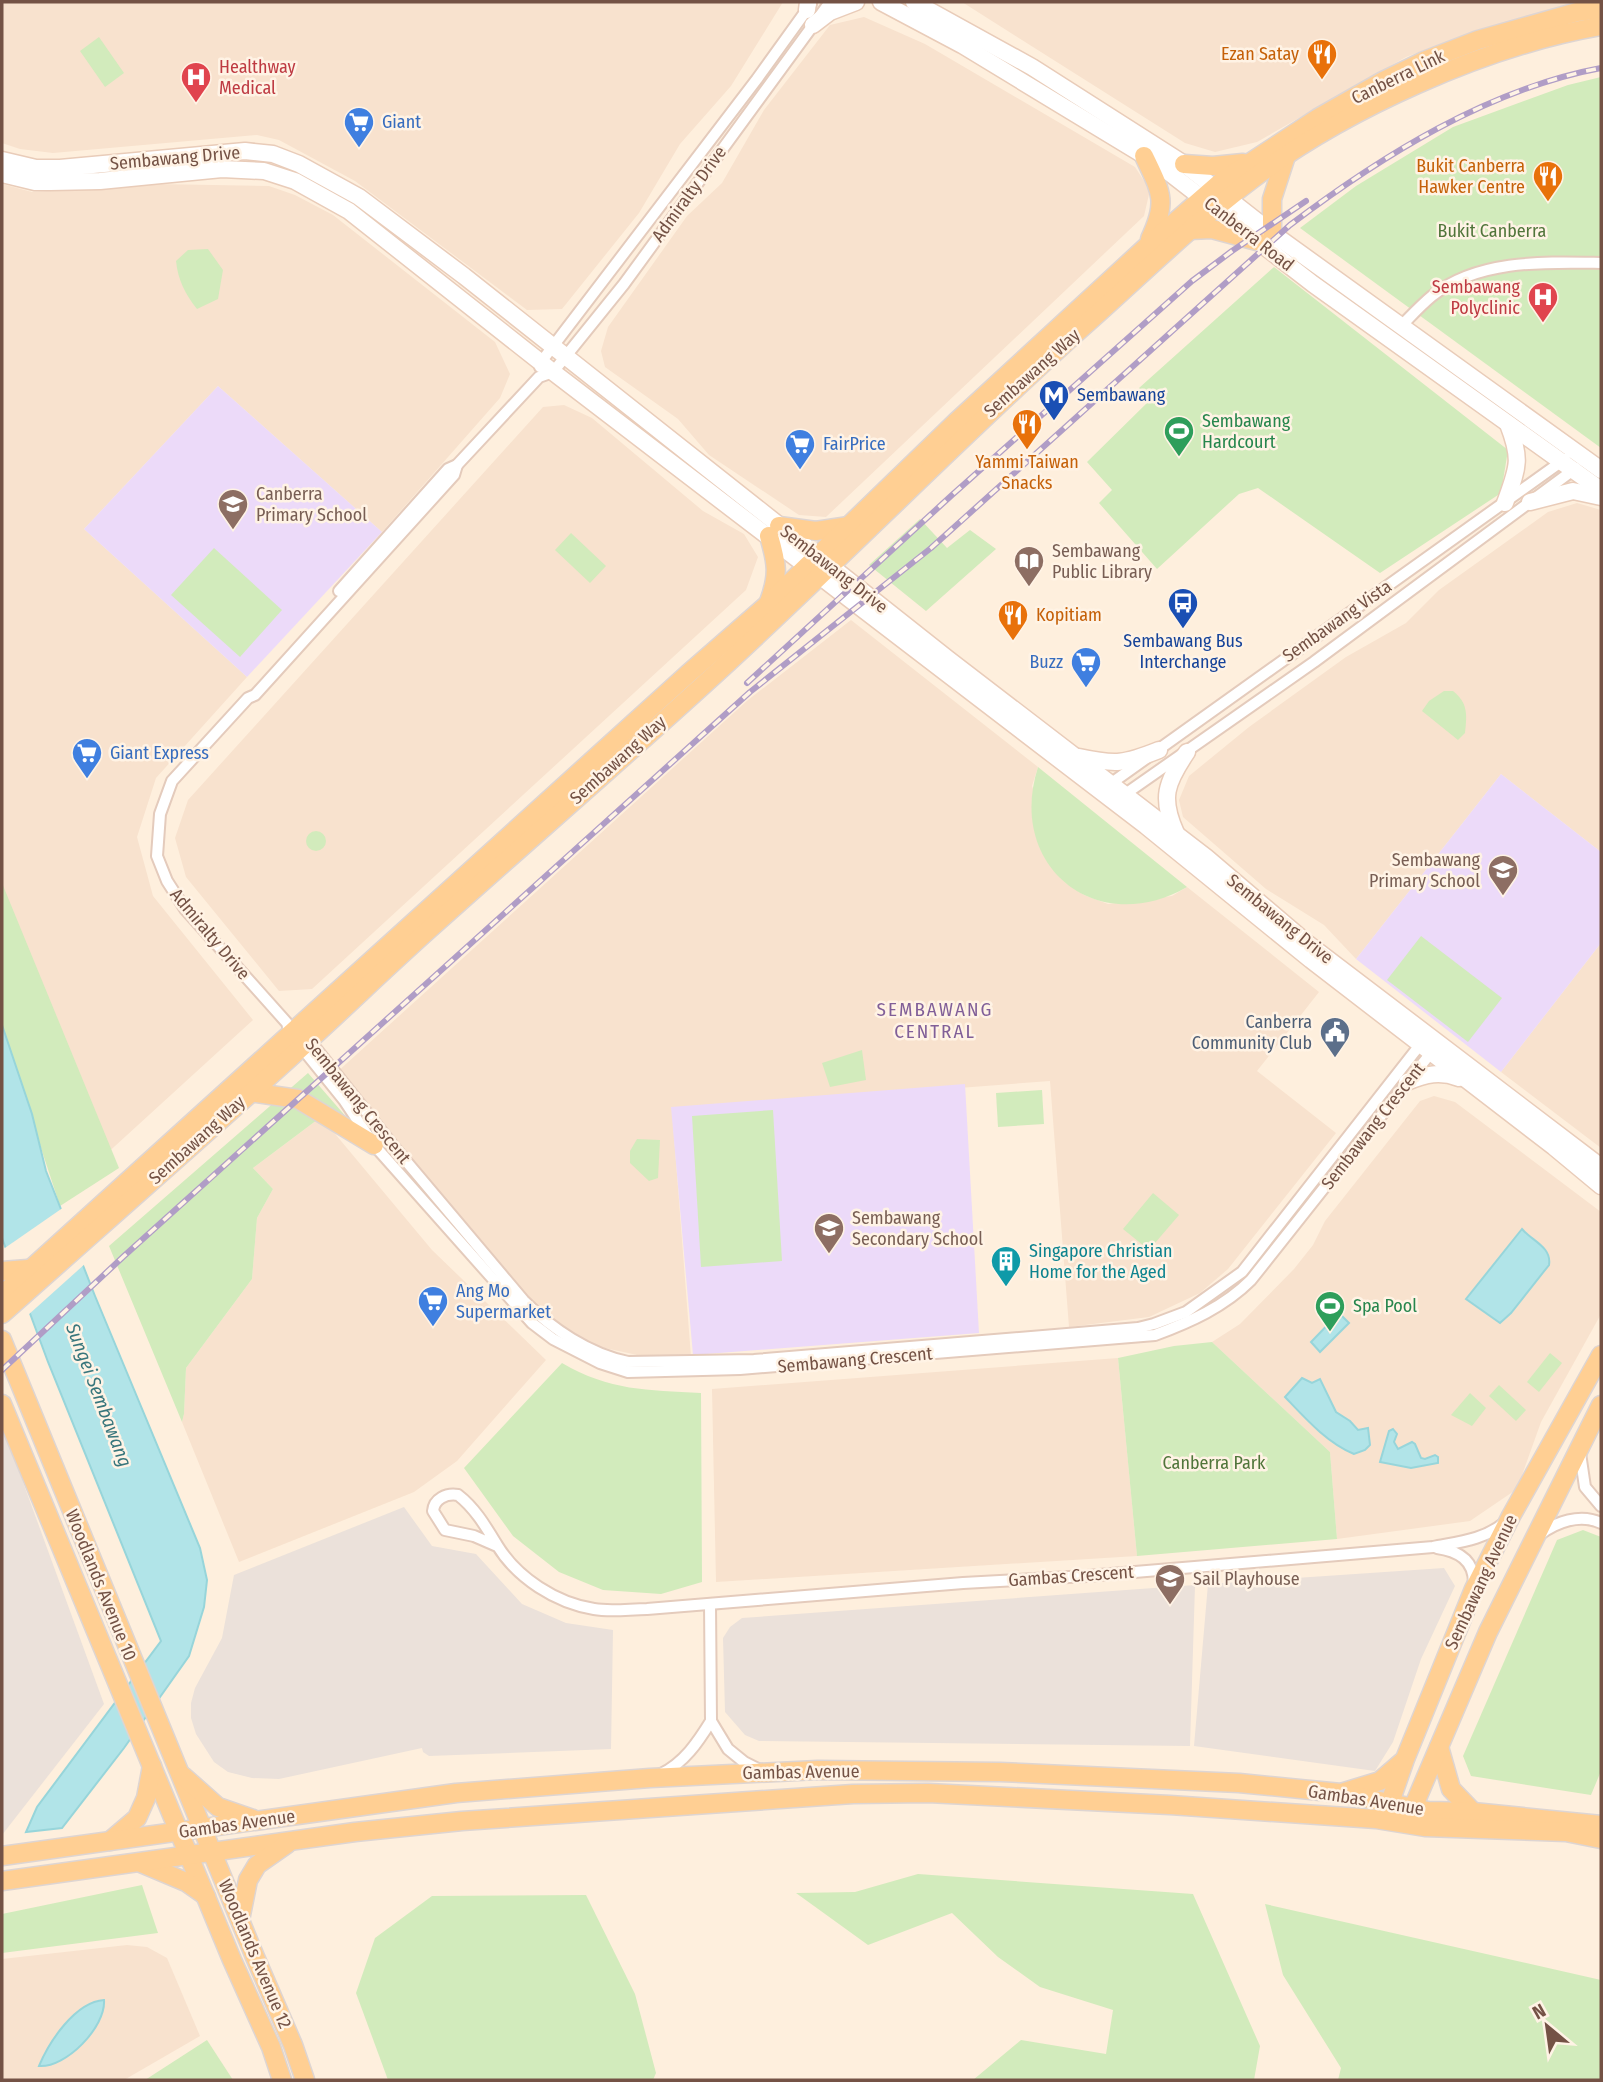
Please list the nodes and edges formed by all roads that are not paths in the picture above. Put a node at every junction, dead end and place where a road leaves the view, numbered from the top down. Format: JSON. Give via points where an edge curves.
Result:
{"nodes":[{"id":1,"x":830,"y":2,"type":"edge"},
{"id":2,"x":856,"y":2,"type":"edge"},
{"id":3,"x":875,"y":2,"type":"edge"},
{"id":4,"x":882,"y":2,"type":"edge"},
{"id":5,"x":915,"y":2,"type":"edge"},
{"id":6,"x":810,"y":9,"type":"edge"},
{"id":7,"x":1601,"y":9,"type":"edge"},
{"id":8,"x":1601,"y":26,"type":"edge"},
{"id":9,"x":1144,"y":156,"type":"junction"},
{"id":10,"x":1286,"y":156,"type":"junction"},
{"id":11,"x":2,"y":160,"type":"edge"},
{"id":12,"x":1249,"y":162,"type":"junction"},
{"id":13,"x":1184,"y":164,"type":"junction"},
{"id":14,"x":2,"y":174,"type":"edge"},
{"id":15,"x":1215,"y":198,"type":"junction"},
{"id":16,"x":1189,"y":230,"type":"junction"},
{"id":17,"x":1265,"y":237,"type":"junction"},
{"id":18,"x":1145,"y":248,"type":"junction"},
{"id":19,"x":1601,"y":263,"type":"edge"},
{"id":20,"x":1401,"y":326,"type":"junction"},
{"id":21,"x":559,"y":353,"type":"junction"},
{"id":22,"x":544,"y":370,"type":"junction"},
{"id":23,"x":1508,"y":424,"type":"junction"},
{"id":24,"x":1574,"y":461,"type":"junction"},
{"id":25,"x":1601,"y":470,"type":"edge"},
{"id":26,"x":1601,"y":490,"type":"edge"},
{"id":27,"x":1601,"y":497,"type":"edge"},
{"id":28,"x":1530,"y":502,"type":"junction"},
{"id":29,"x":1504,"y":503,"type":"junction"},
{"id":30,"x":851,"y":525,"type":"junction"},
{"id":31,"x":774,"y":531,"type":"junction"},
{"id":32,"x":820,"y":566,"type":"junction"},
{"id":33,"x":767,"y":605,"type":"junction"},
{"id":34,"x":717,"y":672,"type":"junction"},
{"id":35,"x":689,"y":673,"type":"junction"},
{"id":36,"x":1159,"y":750,"type":"junction"},
{"id":37,"x":1187,"y":752,"type":"junction"},
{"id":38,"x":1077,"y":757,"type":"junction"},
{"id":39,"x":1106,"y":787,"type":"junction"},
{"id":40,"x":1120,"y":798,"type":"junction"},
{"id":41,"x":1177,"y":835,"type":"junction"},
{"id":42,"x":297,"y":1034,"type":"junction"},
{"id":43,"x":1428,"y":1044,"type":"junction"},
{"id":44,"x":1468,"y":1081,"type":"junction"},
{"id":45,"x":1407,"y":1082,"type":"junction"},
{"id":46,"x":250,"y":1092,"type":"junction"},
{"id":47,"x":374,"y":1145,"type":"junction"},
{"id":48,"x":1601,"y":1167,"type":"edge"},
{"id":49,"x":1601,"y":1186,"type":"edge"},
{"id":50,"x":96,"y":1220,"type":"junction"},
{"id":51,"x":9,"y":1287,"type":"edge"},
{"id":52,"x":2,"y":1314,"type":"edge"},
{"id":53,"x":2,"y":1340,"type":"edge"},
{"id":54,"x":1601,"y":1356,"type":"edge"},
{"id":55,"x":2,"y":1405,"type":"edge"},
{"id":56,"x":1601,"y":1405,"type":"edge"},
{"id":57,"x":1579,"y":1447,"type":"junction"},
{"id":58,"x":1601,"y":1506,"type":"edge"},
{"id":59,"x":1511,"y":1516,"type":"junction"},
{"id":60,"x":1601,"y":1523,"type":"edge"},
{"id":61,"x":1532,"y":1541,"type":"junction"},
{"id":62,"x":497,"y":1546,"type":"junction"},
{"id":63,"x":1433,"y":1548,"type":"junction"},
{"id":64,"x":1474,"y":1589,"type":"junction"},
{"id":65,"x":710,"y":1604,"type":"junction"},
{"id":66,"x":711,"y":1721,"type":"junction"},
{"id":67,"x":1439,"y":1747,"type":"junction"},
{"id":68,"x":1405,"y":1759,"type":"junction"},
{"id":69,"x":152,"y":1766,"type":"junction"},
{"id":70,"x":855,"y":1770,"type":"junction"},
{"id":71,"x":929,"y":1771,"type":"junction"},
{"id":72,"x":765,"y":1772,"type":"junction"},
{"id":73,"x":180,"y":1774,"type":"junction"},
{"id":74,"x":650,"y":1778,"type":"junction"},
{"id":75,"x":928,"y":1793,"type":"junction"},
{"id":76,"x":1341,"y":1793,"type":"junction"},
{"id":77,"x":853,"y":1794,"type":"junction"},
{"id":78,"x":1387,"y":1812,"type":"junction"},
{"id":79,"x":1473,"y":1812,"type":"junction"},
{"id":80,"x":1410,"y":1816,"type":"junction"},
{"id":81,"x":260,"y":1821,"type":"junction"},
{"id":82,"x":1601,"y":1825,"type":"edge"},
{"id":83,"x":203,"y":1829,"type":"junction"},
{"id":84,"x":180,"y":1832,"type":"junction"},
{"id":85,"x":1601,"y":1839,"type":"edge"},
{"id":86,"x":110,"y":1841,"type":"junction"},
{"id":87,"x":289,"y":1842,"type":"junction"},
{"id":88,"x":212,"y":1852,"type":"junction"},
{"id":89,"x":189,"y":1855,"type":"junction"},
{"id":90,"x":2,"y":1856,"type":"edge"},
{"id":91,"x":138,"y":1862,"type":"junction"},
{"id":92,"x":2,"y":1881,"type":"edge"},
{"id":93,"x":206,"y":1896,"type":"junction"},
{"id":94,"x":240,"y":1921,"type":"junction"},
{"id":95,"x":282,"y":2080,"type":"edge"},
{"id":96,"x":305,"y":2080,"type":"edge"}],
"edges":[{"from":1,"to":6,"type":"street","name":"Admiralty Drive"},
{"from":2,"to":6,"type":"main road","via":[[830,12]]},
{"from":3,"to":4,"type":"main road"},
{"from":4,"to":9,"type":"main road","name":"Canberra Road"},
{"from":5,"to":13,"type":"main road","name":"Canberra Road","via":[[1032,67]]},
{"from":6,"to":21,"type":"street","name":"Admiralty Drive"},
{"from":6,"to":21,"type":"street","name":"Admiralty Drive","via":[[624,284]]},
{"from":7,"to":12,"type":"main road","name":"Canberra Link","via":[[1478,40],[1424,61]]},
{"from":8,"to":10,"type":"main road","name":"Canberra Link","via":[[1486,57],[1379,103]]},
{"from":9,"to":15,"type":"main road","name":"Canberra Road"},
{"from":9,"to":18,"type":"main road","via":[[1161,191],[1160,217]]},
{"from":10,"to":15,"type":"main road","name":"Canberra Link"},
{"from":10,"to":17,"type":"main road","via":[[1274,187]]},
{"from":11,"to":21,"type":"main road","name":"Sembawang Drive","via":[[60,168],[244,151],[273,154],[359,197]]},
{"from":12,"to":13,"type":"main road"},
{"from":12,"to":15,"type":"main road","name":"Canberra Link"},
{"from":13,"to":15,"type":"main road","name":"Canberra Road"},
{"from":14,"to":22,"type":"main road","name":"Sembawang Drive","via":[[50,182],[222,169],[264,171],[295,181],[349,211]]},
{"from":15,"to":16,"type":"main road","name":"Sembawang Way"},
{"from":15,"to":17,"type":"main road","name":"Canberra Road"},
{"from":15,"to":18,"type":"main road","name":"Sembawang Way"},
{"from":16,"to":17,"type":"main road"},
{"from":16,"to":32,"type":"main road","name":"Sembawang Way"},
{"from":17,"to":20,"type":"main road","name":"Canberra Road"},
{"from":17,"to":23,"type":"main road","name":"Canberra Road","via":[[1313,284]]},
{"from":18,"to":30,"type":"main road","name":"Sembawang Way"},
{"from":19,"to":20,"type":"street","via":[[1514,265],[1465,277],[1433,295]]},
{"from":20,"to":24,"type":"main road","name":"Canberra Road"},
{"from":21,"to":22,"type":"street","name":"Admiralty Drive"},
{"from":21,"to":22,"type":"street","name":"Admiralty Drive"},
{"from":21,"to":31,"type":"main road","name":"Sembawang Drive"},
{"from":22,"to":31,"type":"main road","name":"Sembawang Drive"},
{"from":22,"to":42,"type":"street","name":"Admiralty Drive","via":[[457,465],[448,469],[250,690],[248,698],[172,782],[160,814],[157,856],[167,881],[185,909]]},
{"from":23,"to":24,"type":"main road","name":"Canberra Road"},
{"from":23,"to":29,"type":"main road","via":[[1518,461]]},
{"from":24,"to":25,"type":"main road","name":"Canberra Road"},
{"from":24,"to":26,"type":"main road","name":"Canberra Road"},
{"from":24,"to":28,"type":"street","name":"Sembawang Vista"},
{"from":24,"to":29,"type":"street","name":"Sembawang Vista"},
{"from":27,"to":28,"type":"main road","via":[[1573,491]]},
{"from":28,"to":37,"type":"street","name":"Sembawang Vista"},
{"from":29,"to":36,"type":"street","name":"Sembawang Vista"},
{"from":30,"to":31,"type":"main road"},
{"from":30,"to":32,"type":"main road","name":"Sembawang Way"},
{"from":31,"to":32,"type":"main road","name":"Sembawang Drive"},
{"from":31,"to":33,"type":"main road","via":[[777,580]]},
{"from":32,"to":33,"type":"main road","name":"Sembawang Way"},
{"from":32,"to":34,"type":"main road","name":"Sembawang Way"},
{"from":32,"to":38,"type":"main road","name":"Sembawang Drive"},
{"from":32,"to":39,"type":"main road","name":"Sembawang Drive"},
{"from":33,"to":35,"type":"main road","name":"Sembawang Way"},
{"from":34,"to":35,"type":"main road","via":[[706,666]]},
{"from":34,"to":42,"type":"main road","name":"Sembawang Way","via":[[449,911]]},
{"from":35,"to":42,"type":"main road","name":"Sembawang Way"},
{"from":36,"to":38,"type":"main road","via":[[1113,764]]},
{"from":36,"to":39,"type":"street","name":"Sembawang Vista"},
{"from":37,"to":40,"type":"street","name":"Sembawang Vista"},
{"from":37,"to":41,"type":"main road","via":[[1168,785],[1165,801]]},
{"from":38,"to":39,"type":"main road","name":"Sembawang Drive"},
{"from":39,"to":40,"type":"main road","name":"Sembawang Drive"},
{"from":40,"to":41,"type":"main road","name":"Sembawang Drive"},
{"from":40,"to":43,"type":"main road","name":"Sembawang Drive"},
{"from":41,"to":43,"type":"main road","name":"Sembawang Drive"},
{"from":42,"to":43,"type":"street","name":"Sembawang Crescent","via":[[538,1315],[596,1351],[628,1362],[754,1360],[864,1351],[1138,1328],[1172,1317],[1198,1305],[1242,1272]]},
{"from":42,"to":46,"type":"main road","name":"Sembawang Way"},
{"from":42,"to":47,"type":"street","name":"Sembawang Crescent"},
{"from":42,"to":50,"type":"main road","name":"Sembawang Way","via":[[205,1113]]},
{"from":43,"to":44,"type":"main road","name":"Sembawang Drive"},
{"from":43,"to":45,"type":"street","name":"Sembawang Crescent"},
{"from":43,"to":48,"type":"main road","name":"Sembawang Drive"},
{"from":44,"to":45,"type":"main road","via":[[1446,1073]]},
{"from":44,"to":49,"type":"main road","name":"Sembawang Drive"},
{"from":45,"to":47,"type":"street","name":"Sembawang Crescent","via":[[1251,1280],[1227,1301],[1186,1324],[1155,1335],[752,1368],[628,1372],[553,1339],[501,1290]]},
{"from":46,"to":47,"type":"main road","via":[[298,1098]]},
{"from":46,"to":50,"type":"main road","name":"Sembawang Way"},
{"from":50,"to":51,"type":"main road","name":"Sembawang Way"},
{"from":50,"to":51,"type":"main road","name":"Sembawang Way"},
{"from":51,"to":52,"type":"main road","name":"Sembawang Way"},
{"from":53,"to":73,"type":"main road","name":"Woodlands Avenue 10"},
{"from":54,"to":59,"type":"main road","name":"Sembawang Avenue"},
{"from":55,"to":69,"type":"main road","name":"Woodlands Avenue 10"},
{"from":56,"to":57,"type":"main road","name":"Sembawang Avenue"},
{"from":57,"to":58,"type":"street","via":[[1585,1488]]},
{"from":57,"to":61,"type":"main road","name":"Sembawang Avenue"},
{"from":59,"to":63,"type":"street","name":"Gambas Crescent","via":[[1491,1533]]},
{"from":59,"to":64,"type":"main road","name":"Sembawang Avenue"},
{"from":60,"to":61,"type":"street","via":[[1566,1520]]},
{"from":61,"to":67,"type":"main road","name":"Sembawang Avenue"},
{"from":62,"to":62,"type":"street","name":"Gambas Crescent","via":[[445,1530],[433,1511],[435,1503],[445,1495],[458,1494]]},
{"from":62,"to":65,"type":"street","name":"Gambas Crescent","via":[[523,1575],[561,1600],[621,1610]]},
{"from":63,"to":64,"type":"street","name":"Gambas Crescent","via":[[1466,1559],[1473,1569]]},
{"from":63,"to":65,"type":"street","name":"Gambas Crescent"},
{"from":64,"to":68,"type":"main road","name":"Sembawang Avenue"},
{"from":65,"to":66,"type":"street"},
{"from":66,"to":72,"type":"street","via":[[728,1749]]},
{"from":66,"to":74,"type":"street","via":[[691,1752]]},
{"from":67,"to":79,"type":"main road","via":[[1451,1789]]},
{"from":67,"to":80,"type":"main road","name":"Sembawang Avenue"},
{"from":68,"to":76,"type":"main road","via":[[1380,1781]]},
{"from":68,"to":78,"type":"main road","name":"Sembawang Avenue"},
{"from":69,"to":84,"type":"main road","name":"Woodlands Avenue 10"},
{"from":69,"to":86,"type":"main road","via":[[137,1818]]},
{"from":70,"to":71,"type":"main road","name":"Gambas Avenue"},
{"from":70,"to":72,"type":"main road","name":"Gambas Avenue"},
{"from":70,"to":77,"type":"main road","via":[[867,1777],[867,1783]]},
{"from":71,"to":75,"type":"main road","via":[[915,1782]]},
{"from":71,"to":76,"type":"main road","name":"Gambas Avenue","via":[[1239,1783]]},
{"from":72,"to":74,"type":"main road","name":"Gambas Avenue"},
{"from":73,"to":81,"type":"main road","via":[[218,1807]]},
{"from":73,"to":83,"type":"main road","name":"Woodlands Avenue 10"},
{"from":74,"to":81,"type":"main road","name":"Gambas Avenue","via":[[456,1793]]},
{"from":75,"to":77,"type":"main road","name":"Gambas Avenue"},
{"from":75,"to":78,"type":"main road","name":"Gambas Avenue"},
{"from":76,"to":78,"type":"main road","name":"Gambas Avenue"},
{"from":77,"to":87,"type":"main road","name":"Gambas Avenue","via":[[461,1821]]},
{"from":78,"to":80,"type":"main road","name":"Gambas Avenue"},
{"from":79,"to":80,"type":"main road","name":"Gambas Avenue","via":[[1428,1811]]},
{"from":79,"to":82,"type":"main road","name":"Gambas Avenue"},
{"from":80,"to":85,"type":"main road","name":"Gambas Avenue","via":[[1426,1827],[1566,1832]]},
{"from":81,"to":83,"type":"main road","name":"Gambas Avenue"},
{"from":83,"to":84,"type":"main road","name":"Gambas Avenue"},
{"from":83,"to":88,"type":"main road","name":"Woodlands Avenue 12"},
{"from":84,"to":86,"type":"main road","name":"Gambas Avenue"},
{"from":84,"to":89,"type":"main road","name":"Woodlands Avenue 12"},
{"from":86,"to":90,"type":"main road","name":"Gambas Avenue"},
{"from":87,"to":88,"type":"main road","name":"Gambas Avenue"},
{"from":87,"to":94,"type":"main road","via":[[257,1865],[248,1880]]},
{"from":88,"to":89,"type":"main road","name":"Gambas Avenue"},
{"from":88,"to":94,"type":"main road","name":"Woodlands Avenue 12"},
{"from":89,"to":91,"type":"main road","name":"Gambas Avenue"},
{"from":89,"to":93,"type":"main road","name":"Woodlands Avenue 12"},
{"from":91,"to":92,"type":"main road","name":"Gambas Avenue"},
{"from":91,"to":93,"type":"main road","via":[[186,1882]]},
{"from":93,"to":95,"type":"main road","name":"Woodlands Avenue 12"},
{"from":94,"to":96,"type":"main road","name":"Woodlands Avenue 12"}]}
